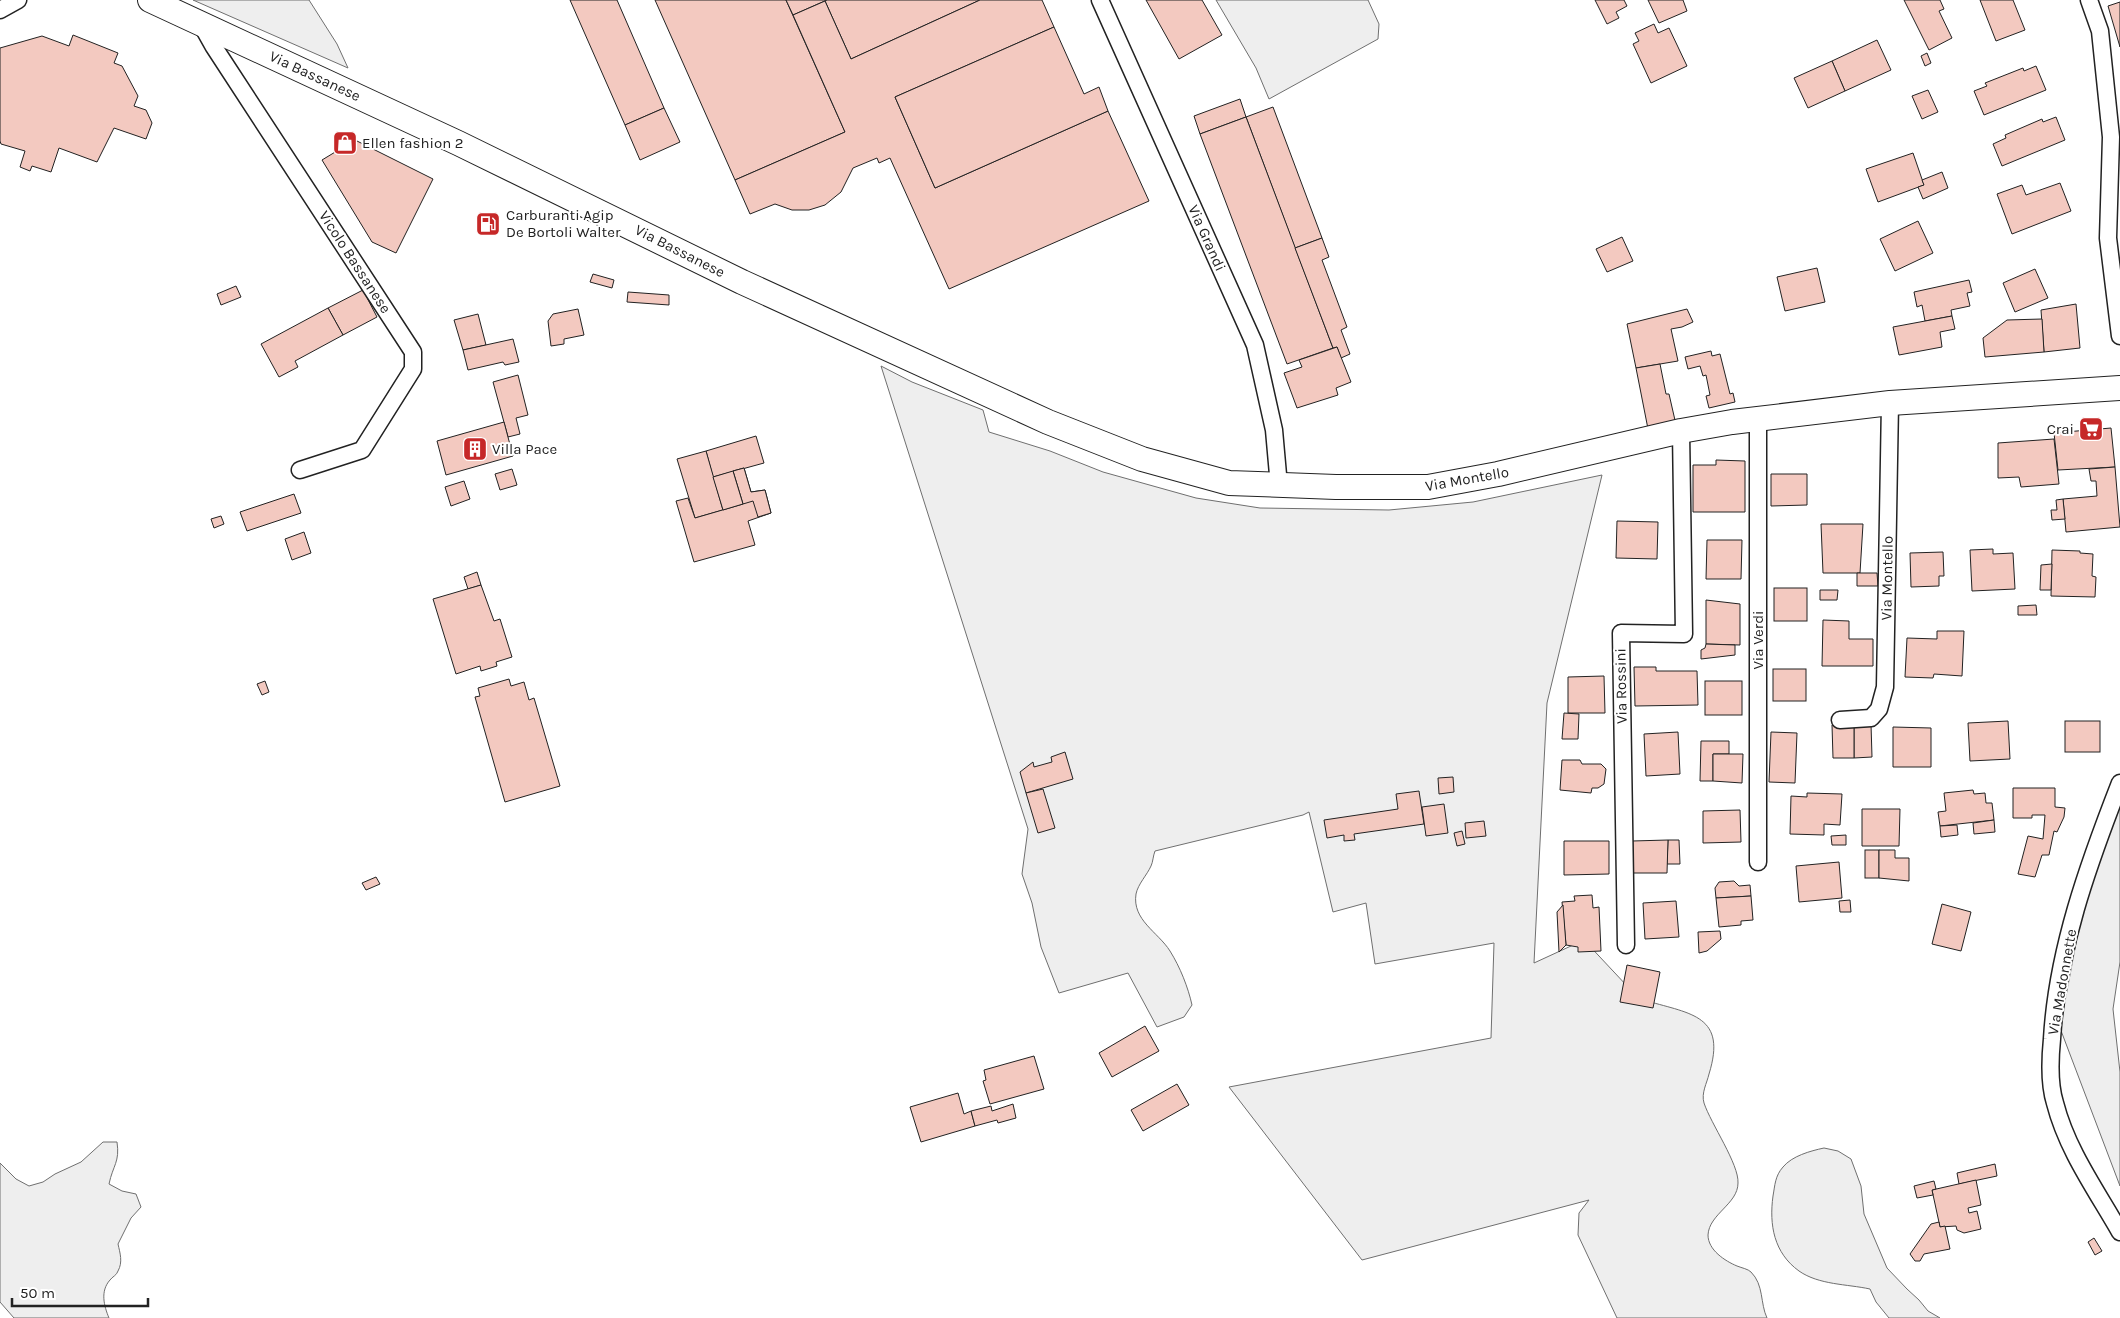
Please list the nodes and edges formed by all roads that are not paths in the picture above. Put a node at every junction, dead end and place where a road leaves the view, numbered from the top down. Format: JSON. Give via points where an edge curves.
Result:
{"nodes":[{"id":1,"x":18,"y":0,"type":"edge"},
{"id":2,"x":150,"y":0,"type":"edge"},
{"id":3,"x":1100,"y":0,"type":"edge"},
{"id":4,"x":2089,"y":0,"type":"edge"},
{"id":5,"x":0,"y":10,"type":"edge"},
{"id":6,"x":200,"y":22,"type":"junction"},
{"id":7,"x":2120,"y":336,"type":"edge"},
{"id":8,"x":2120,"y":388,"type":"edge"},
{"id":9,"x":1890,"y":403,"type":"junction"},
{"id":10,"x":1758,"y":418,"type":"junction"},
{"id":11,"x":1048,"y":422,"type":"joint"},
{"id":12,"x":1681,"y":431,"type":"junction"},
{"id":13,"x":300,"y":470,"type":"dead end"},
{"id":14,"x":1279,"y":486,"type":"junction"},
{"id":15,"x":1840,"y":720,"type":"dead end"},
{"id":16,"x":2120,"y":783,"type":"edge"},
{"id":17,"x":1758,"y":862,"type":"dead end"},
{"id":18,"x":1626,"y":945,"type":"dead end"},
{"id":19,"x":2120,"y":1232,"type":"edge"}],
"edges":[{"from":1,"to":5,"type":"street"},
{"from":2,"to":6,"type":"main road","name":"Via Bassanese"},
{"from":3,"to":14,"type":"street","name":"Via Grandi","via":[[1255,345],[1274,430]]},
{"from":4,"to":7,"type":"street","via":[[2100,30],[2111,137],[2108,238]]},
{"from":6,"to":11,"type":"main road","name":"Via Bassanese","via":[[467,147],[742,282]]},
{"from":6,"to":13,"type":"street","name":"Vicolo Bassanese","via":[[413,352],[413,369],[362,450]]},
{"from":8,"to":9,"type":"main road","name":"Via Montello"},
{"from":9,"to":10,"type":"main road","name":"Via Montello"},
{"from":9,"to":15,"type":"street","name":"Via Montello","via":[[1885,687],[1872,718]]},
{"from":10,"to":12,"type":"main road","name":"Via Montello"},
{"from":10,"to":17,"type":"street","name":"Via Verdi"},
{"from":11,"to":14,"type":"main road","name":"Via Montello","via":[[1142,460],[1229,483]]},
{"from":12,"to":14,"type":"main road","name":"Via Montello","via":[[1428,487]]},
{"from":12,"to":18,"type":"street","name":"Via Rossini","via":[[1684,634],[1621,633]]},
{"from":16,"to":19,"type":"street","name":"Via Madonnette","via":[[2087,869],[2074,916],[2053,1014],[2050,1060],[2054,1102],[2068,1141]]}]}
